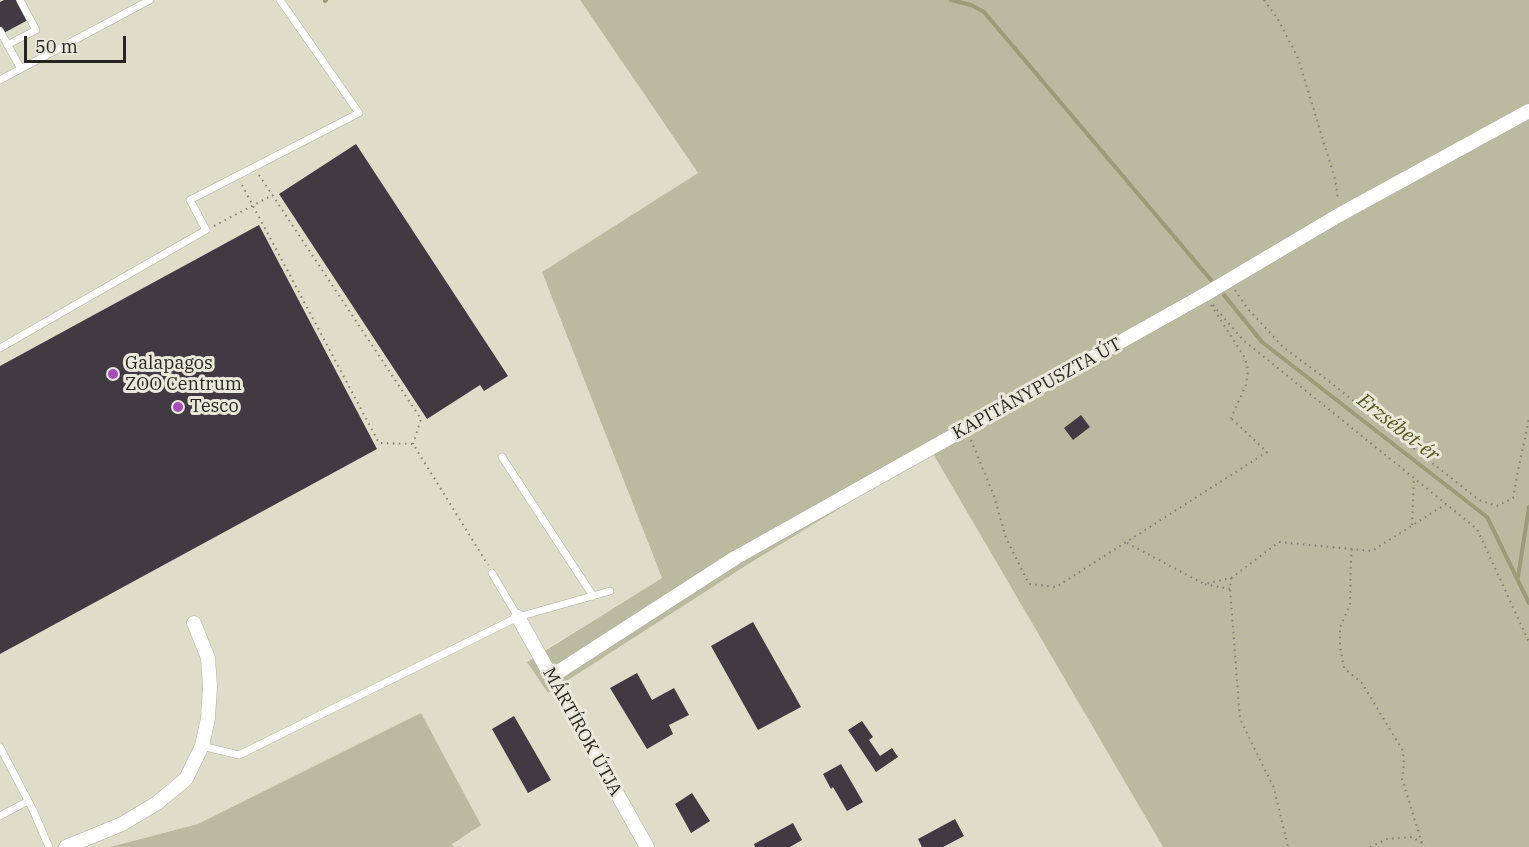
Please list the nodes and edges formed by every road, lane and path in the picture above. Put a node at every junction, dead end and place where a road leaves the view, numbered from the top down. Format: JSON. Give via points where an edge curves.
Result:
{"nodes":[{"id":1,"x":20,"y":0,"type":"edge"},
{"id":2,"x":150,"y":0,"type":"edge"},
{"id":3,"x":280,"y":0,"type":"edge"},
{"id":4,"x":1264,"y":0,"type":"edge"},
{"id":5,"x":0,"y":31,"type":"edge"},
{"id":6,"x":7,"y":45,"type":"junction"},
{"id":7,"x":21,"y":69,"type":"junction"},
{"id":8,"x":0,"y":80,"type":"edge"},
{"id":9,"x":1529,"y":111,"type":"edge"},
{"id":10,"x":254,"y":167,"type":"junction"},
{"id":11,"x":237,"y":176,"type":"junction"},
{"id":12,"x":273,"y":195,"type":"junction"},
{"id":13,"x":253,"y":205,"type":"junction"},
{"id":14,"x":1339,"y":215,"type":"junction"},
{"id":15,"x":206,"y":230,"type":"junction"},
{"id":16,"x":1229,"y":280,"type":"junction"},
{"id":17,"x":1204,"y":295,"type":"junction"},
{"id":18,"x":0,"y":348,"type":"edge"},
{"id":19,"x":1529,"y":419,"type":"edge"},
{"id":20,"x":966,"y":428,"type":"junction"},
{"id":21,"x":413,"y":444,"type":"junction"},
{"id":22,"x":502,"y":457,"type":"dead end"},
{"id":23,"x":1414,"y":478,"type":"junction"},
{"id":24,"x":1446,"y":504,"type":"junction"},
{"id":25,"x":1412,"y":525,"type":"junction"},
{"id":26,"x":1126,"y":543,"type":"junction"},
{"id":27,"x":1352,"y":549,"type":"junction"},
{"id":28,"x":492,"y":573,"type":"joint"},
{"id":29,"x":1231,"y":578,"type":"junction"},
{"id":30,"x":1204,"y":584,"type":"junction"},
{"id":31,"x":1230,"y":589,"type":"junction"},
{"id":32,"x":610,"y":591,"type":"dead end"},
{"id":33,"x":593,"y":596,"type":"junction"},
{"id":34,"x":518,"y":617,"type":"junction"},
{"id":35,"x":194,"y":623,"type":"dead end"},
{"id":36,"x":1529,"y":642,"type":"edge"},
{"id":37,"x":552,"y":676,"type":"junction"},
{"id":38,"x":202,"y":746,"type":"junction"},
{"id":39,"x":0,"y":747,"type":"edge"},
{"id":40,"x":28,"y":801,"type":"junction"},
{"id":41,"x":0,"y":816,"type":"edge"},
{"id":42,"x":1422,"y":843,"type":"junction"},
{"id":43,"x":49,"y":847,"type":"edge"},
{"id":44,"x":66,"y":847,"type":"edge"},
{"id":45,"x":647,"y":847,"type":"edge"},
{"id":46,"x":1288,"y":847,"type":"edge"},
{"id":47,"x":1370,"y":847,"type":"edge"},
{"id":48,"x":1424,"y":847,"type":"edge"}],
"edges":[{"from":1,"to":6,"type":"lane","via":[[36,30]]},
{"from":2,"to":7,"type":"lane"},
{"from":3,"to":10,"type":"lane","via":[[359,113]]},
{"from":4,"to":14,"type":"path","via":[[1298,58],[1335,179]]},
{"from":5,"to":6,"type":"lane"},
{"from":6,"to":7,"type":"lane"},
{"from":7,"to":8,"type":"lane"},
{"from":9,"to":14,"type":"street","name":"KAPITÁNYPUSZTA ÚT"},
{"from":10,"to":11,"type":"lane"},
{"from":10,"to":12,"type":"path"},
{"from":11,"to":13,"type":"path"},
{"from":11,"to":15,"type":"lane","via":[[190,200]]},
{"from":12,"to":13,"type":"path"},
{"from":12,"to":21,"type":"path","via":[[421,419]]},
{"from":13,"to":15,"type":"path"},
{"from":13,"to":21,"type":"path","via":[[379,442]]},
{"from":14,"to":16,"type":"street","name":"KAPITÁNYPUSZTA ÚT"},
{"from":15,"to":18,"type":"lane"},
{"from":16,"to":17,"type":"street","name":"KAPITÁNYPUSZTA ÚT"},
{"from":16,"to":19,"type":"path","via":[[1248,309],[1283,347],[1479,500],[1497,506],[1513,498]]},
{"from":17,"to":20,"type":"street","name":"KAPITÁNYPUSZTA ÚT"},
{"from":17,"to":23,"type":"path","via":[[1244,340]]},
{"from":17,"to":26,"type":"path","via":[[1245,358],[1248,370],[1246,385],[1230,419],[1267,452]]},
{"from":20,"to":26,"type":"path","via":[[994,496],[1006,538],[1029,584],[1056,587]]},
{"from":20,"to":37,"type":"street","name":"KAPITÁNYPUSZTA ÚT","via":[[735,558]]},
{"from":21,"to":28,"type":"path"},
{"from":22,"to":33,"type":"lane"},
{"from":23,"to":24,"type":"path"},
{"from":23,"to":25,"type":"path"},
{"from":24,"to":25,"type":"path"},
{"from":24,"to":36,"type":"path","via":[[1478,529]]},
{"from":25,"to":27,"type":"path","via":[[1372,550]]},
{"from":26,"to":30,"type":"path"},
{"from":27,"to":29,"type":"path","via":[[1279,542]]},
{"from":27,"to":42,"type":"path","via":[[1350,604],[1340,627],[1344,668],[1362,683],[1402,751],[1402,780]]},
{"from":28,"to":34,"type":"lane"},
{"from":29,"to":30,"type":"path"},
{"from":29,"to":31,"type":"path"},
{"from":30,"to":31,"type":"path"},
{"from":31,"to":46,"type":"path","via":[[1240,719],[1274,788]]},
{"from":32,"to":33,"type":"lane"},
{"from":33,"to":34,"type":"lane"},
{"from":34,"to":37,"type":"street","name":"MÁRTÍROK ÚTJA"},
{"from":34,"to":38,"type":"lane","via":[[239,755]]},
{"from":35,"to":38,"type":"street","via":[[208,658],[210,686]]},
{"from":37,"to":45,"type":"street","name":"MÁRTÍROK ÚTJA"},
{"from":38,"to":44,"type":"street","via":[[186,779],[157,803],[122,824]]},
{"from":39,"to":40,"type":"lane"},
{"from":40,"to":41,"type":"lane"},
{"from":40,"to":43,"type":"lane"},
{"from":42,"to":47,"type":"path","via":[[1412,837],[1386,839]]},
{"from":42,"to":48,"type":"path"}]}
